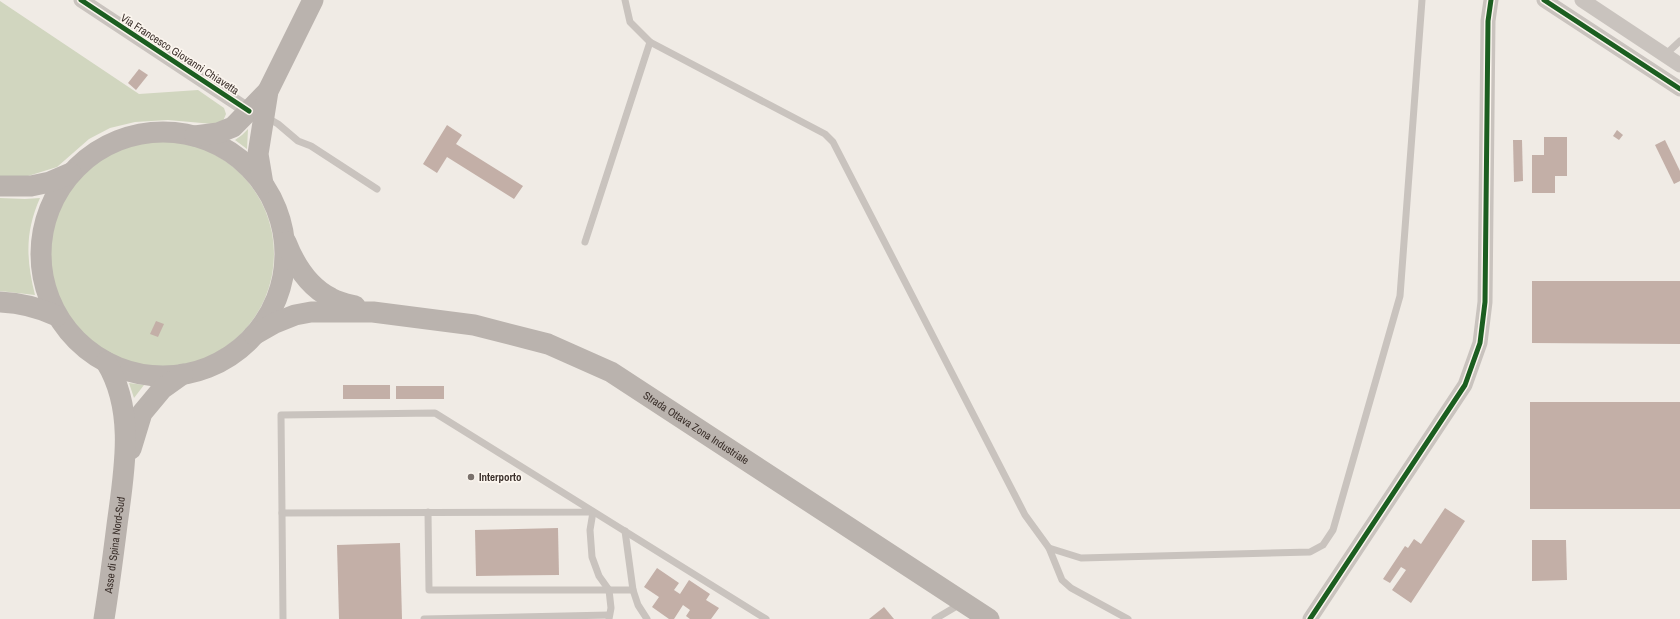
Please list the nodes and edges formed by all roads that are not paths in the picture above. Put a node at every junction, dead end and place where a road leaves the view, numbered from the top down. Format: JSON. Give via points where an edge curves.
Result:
{"nodes":[{"id":1,"x":81,"y":0,"type":"edge"},
{"id":2,"x":313,"y":0,"type":"edge"},
{"id":3,"x":625,"y":0,"type":"edge"},
{"id":4,"x":1422,"y":0,"type":"edge"},
{"id":5,"x":1491,"y":0,"type":"edge"},
{"id":6,"x":1544,"y":0,"type":"edge"},
{"id":7,"x":1582,"y":0,"type":"edge"},
{"id":8,"x":1680,"y":41,"type":"edge"},
{"id":9,"x":650,"y":42,"type":"junction"},
{"id":10,"x":1665,"y":55,"type":"junction"},
{"id":11,"x":1680,"y":65,"type":"edge"},
{"id":12,"x":1680,"y":89,"type":"edge"},
{"id":13,"x":256,"y":114,"type":"junction"},
{"id":14,"x":193,"y":136,"type":"junction"},
{"id":15,"x":71,"y":173,"type":"junction"},
{"id":16,"x":264,"y":184,"type":"junction"},
{"id":17,"x":0,"y":186,"type":"edge"},
{"id":18,"x":377,"y":189,"type":"dead end"},
{"id":19,"x":284,"y":237,"type":"junction"},
{"id":20,"x":585,"y":242,"type":"dead end"},
{"id":21,"x":0,"y":302,"type":"edge"},
{"id":22,"x":373,"y":312,"type":"junction"},
{"id":23,"x":57,"y":316,"type":"junction"},
{"id":24,"x":254,"y":335,"type":"junction"},
{"id":25,"x":106,"y":362,"type":"junction"},
{"id":26,"x":184,"y":374,"type":"junction"},
{"id":27,"x":124,"y":470,"type":"junction"},
{"id":28,"x":428,"y":512,"type":"junction"},
{"id":29,"x":593,"y":512,"type":"junction"},
{"id":30,"x":282,"y":513,"type":"junction"},
{"id":31,"x":625,"y":531,"type":"junction"},
{"id":32,"x":1048,"y":548,"type":"junction"},
{"id":33,"x":609,"y":590,"type":"junction"},
{"id":34,"x":633,"y":590,"type":"junction"},
{"id":35,"x":964,"y":602,"type":"junction"},
{"id":36,"x":609,"y":617,"type":"edge"},
{"id":37,"x":104,"y":619,"type":"edge"},
{"id":38,"x":283,"y":619,"type":"edge"},
{"id":39,"x":424,"y":619,"type":"edge"},
{"id":40,"x":647,"y":619,"type":"edge"},
{"id":41,"x":766,"y":619,"type":"edge"},
{"id":42,"x":935,"y":619,"type":"edge"},
{"id":43,"x":989,"y":619,"type":"edge"},
{"id":44,"x":1128,"y":619,"type":"edge"},
{"id":45,"x":1310,"y":619,"type":"edge"}],
"edges":[{"from":1,"to":13,"type":"street","name":"Via Francesco Giovanni Chiavetta"},
{"from":2,"to":13,"type":"main road"},
{"from":3,"to":9,"type":"lane","via":[[630,22]]},
{"from":4,"to":32,"type":"lane","via":[[1400,296],[1333,530],[1323,545],[1310,552],[1081,558]]},
{"from":5,"to":45,"type":"street","via":[[1488,21],[1486,302],[1480,343],[1465,385]]},
{"from":6,"to":12,"type":"street"},
{"from":7,"to":10,"type":"street"},
{"from":8,"to":10,"type":"lane"},
{"from":9,"to":20,"type":"lane"},
{"from":9,"to":32,"type":"lane","via":[[825,134],[833,142],[1025,515]]},
{"from":10,"to":11,"type":"street"},
{"from":13,"to":14,"type":"main road","via":[[218,133]]},
{"from":13,"to":16,"type":"main road","via":[[258,154]]},
{"from":13,"to":18,"type":"lane","via":[[278,124],[298,141],[311,146]]},
{"from":14,"to":15,"type":"main road","via":[[155,132],[127,137],[93,154]]},
{"from":14,"to":16,"type":"main road","via":[[212,142],[233,154]]},
{"from":15,"to":17,"type":"main road","via":[[50,182]]},
{"from":15,"to":23,"type":"main road","via":[[51,205],[44,223],[41,242],[43,280]]},
{"from":16,"to":19,"type":"main road","via":[[277,209]]},
{"from":19,"to":22,"type":"main road","via":[[293,261],[310,283],[331,298]]},
{"from":19,"to":24,"type":"main road","via":[[285,265],[279,294],[266,320]]},
{"from":21,"to":23,"type":"main road","via":[[40,308]]},
{"from":22,"to":24,"type":"main road","via":[[310,312],[275,323]]},
{"from":22,"to":35,"type":"main road","name":"Strada Ottava Zona Industriale","via":[[481,327],[548,344],[611,372]]},
{"from":23,"to":25,"type":"main road","via":[[82,346]]},
{"from":24,"to":26,"type":"main road","via":[[218,363]]},
{"from":25,"to":26,"type":"main road","via":[[144,374]]},
{"from":25,"to":27,"type":"main road","via":[[115,376],[120,392],[125,425]]},
{"from":26,"to":27,"type":"main road","via":[[162,389],[142,413]]},
{"from":27,"to":37,"type":"main road","name":"Asse di Spina Nord-Sud"},
{"from":28,"to":29,"type":"lane"},
{"from":28,"to":30,"type":"lane"},
{"from":28,"to":33,"type":"lane","via":[[429,590]]},
{"from":29,"to":30,"type":"lane","via":[[436,413],[281,415]]},
{"from":29,"to":31,"type":"lane"},
{"from":29,"to":33,"type":"lane","via":[[590,530],[592,557],[599,576]]},
{"from":30,"to":38,"type":"lane"},
{"from":31,"to":34,"type":"lane"},
{"from":31,"to":41,"type":"lane"},
{"from":32,"to":44,"type":"lane","via":[[1062,580],[1071,588]]},
{"from":33,"to":34,"type":"lane"},
{"from":33,"to":36,"type":"lane"},
{"from":34,"to":40,"type":"lane","via":[[638,605]]},
{"from":35,"to":42,"type":"lane"},
{"from":35,"to":43,"type":"main road","name":"Strada Ottava Zona Industriale"},
{"from":36,"to":39,"type":"lane"}]}
